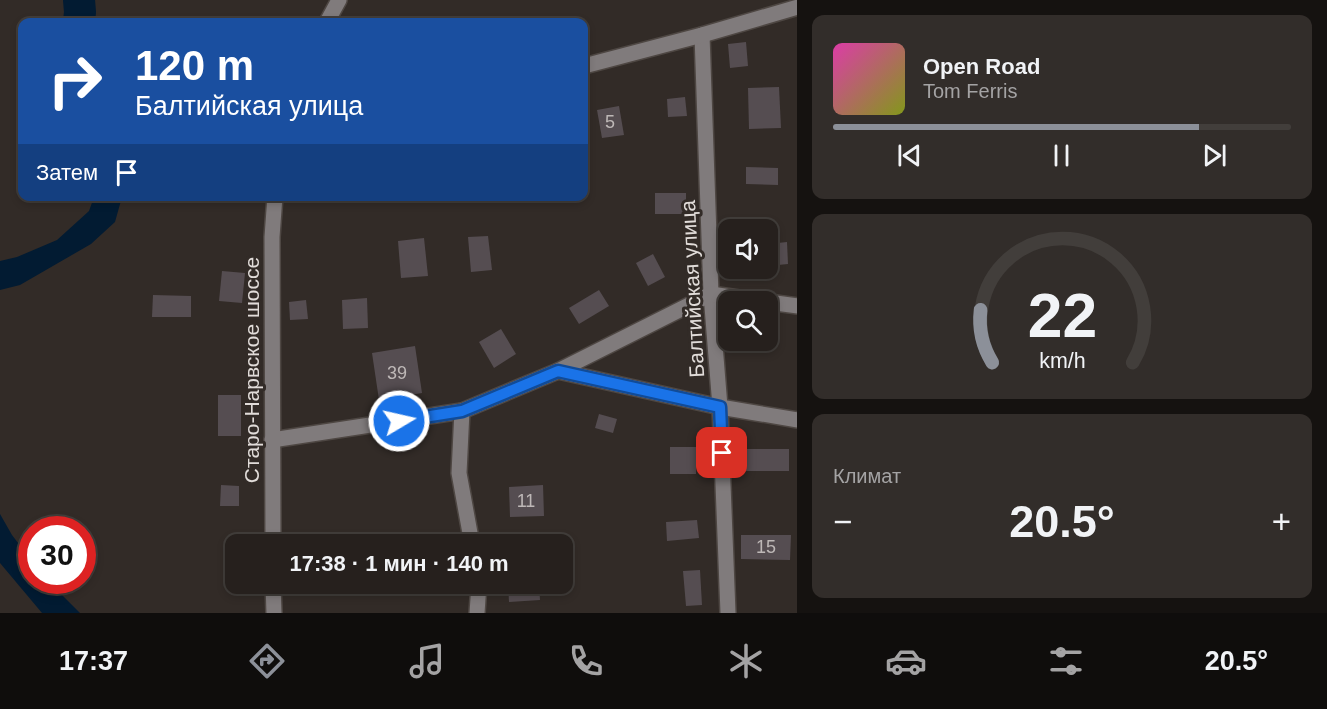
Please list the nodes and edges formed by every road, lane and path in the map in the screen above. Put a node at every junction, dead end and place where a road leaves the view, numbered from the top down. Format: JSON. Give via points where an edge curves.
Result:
{"nodes":[{"id":1,"x":339,"y":0,"type":"edge"},
{"id":2,"x":797,"y":7,"type":"edge"},
{"id":3,"x":329,"y":18,"type":"edge"},
{"id":4,"x":702,"y":35,"type":"junction"},
{"id":5,"x":588,"y":65,"type":"edge"},
{"id":6,"x":275,"y":201,"type":"edge"},
{"id":7,"x":711,"y":294,"type":"junction"},
{"id":8,"x":718,"y":295,"type":"edge"},
{"id":9,"x":778,"y":303,"type":"edge"},
{"id":10,"x":797,"y":306,"type":"edge"},
{"id":11,"x":558,"y":371,"type":"junction"},
{"id":12,"x":720,"y":407,"type":"junction"},
{"id":13,"x":462,"y":411,"type":"junction"},
{"id":14,"x":797,"y":420,"type":"edge"},
{"id":15,"x":272,"y":440,"type":"junction"},
{"id":16,"x":273,"y":534,"type":"edge"},
{"id":17,"x":470,"y":534,"type":"edge"},
{"id":18,"x":273,"y":594,"type":"edge"},
{"id":19,"x":478,"y":594,"type":"edge"},
{"id":20,"x":274,"y":613,"type":"edge"},
{"id":21,"x":477,"y":613,"type":"edge"},
{"id":22,"x":728,"y":613,"type":"edge"}],
"edges":[{"from":1,"to":3,"type":"street"},
{"from":2,"to":4,"type":"street"},
{"from":4,"to":5,"type":"street"},
{"from":4,"to":7,"type":"street","name":"Балтийская улица"},
{"from":6,"to":15,"type":"street","name":"Старо-Нарвское шоссе"},
{"from":7,"to":8,"type":"street"},
{"from":7,"to":11,"type":"street"},
{"from":7,"to":12,"type":"street","name":"Балтийская улица"},
{"from":9,"to":10,"type":"street"},
{"from":11,"to":12,"type":"street"},
{"from":11,"to":13,"type":"street"},
{"from":12,"to":14,"type":"street"},
{"from":12,"to":22,"type":"street","name":"Балтийская улица"},
{"from":13,"to":15,"type":"street"},
{"from":13,"to":17,"type":"street","via":[[459,473]]},
{"from":15,"to":16,"type":"street","name":"Старо-Нарвское шоссе"},
{"from":18,"to":20,"type":"street"},
{"from":19,"to":21,"type":"street"}]}
